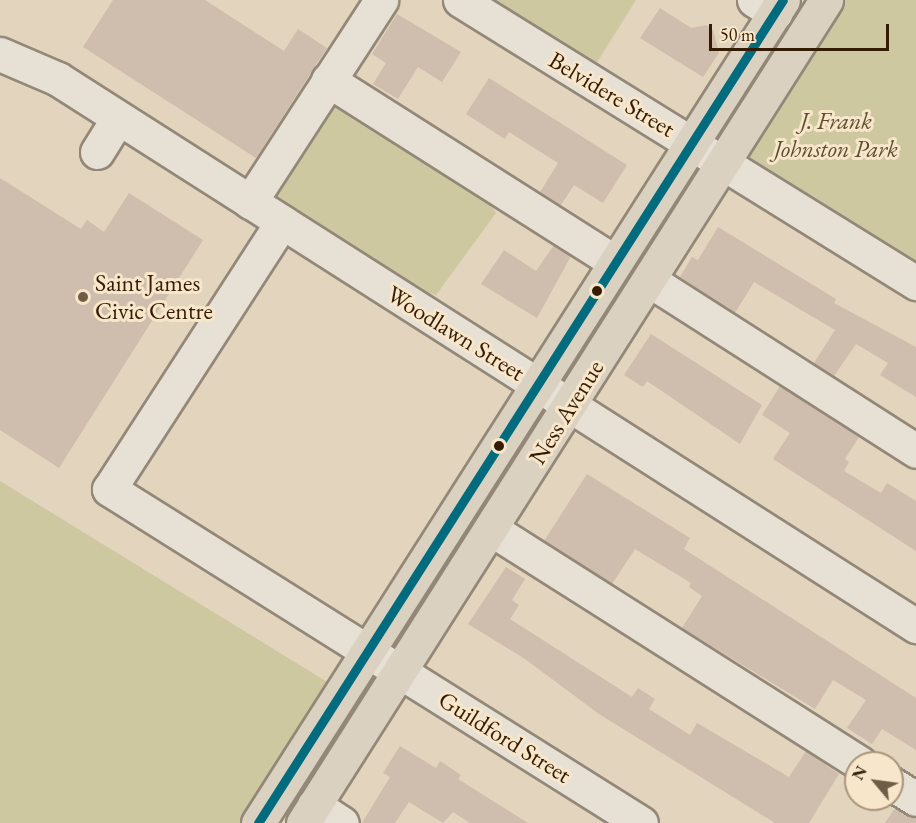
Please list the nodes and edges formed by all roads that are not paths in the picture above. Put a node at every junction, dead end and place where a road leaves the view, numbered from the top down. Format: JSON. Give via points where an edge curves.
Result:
{"nodes":[{"id":1,"x":381,"y":0,"type":"edge"},
{"id":2,"x":460,"y":0,"type":"edge"},
{"id":3,"x":826,"y":0,"type":"edge"},
{"id":4,"x":770,"y":4,"type":"edge"},
{"id":5,"x":0,"y":54,"type":"edge"},
{"id":6,"x":328,"y":80,"type":"junction"},
{"id":7,"x":118,"y":118,"type":"junction"},
{"id":8,"x":692,"y":142,"type":"junction"},
{"id":9,"x":97,"y":152,"type":"dead end"},
{"id":10,"x":724,"y":162,"type":"junction"},
{"id":11,"x":250,"y":202,"type":"junction"},
{"id":12,"x":282,"y":222,"type":"junction"},
{"id":13,"x":615,"y":262,"type":"junction"},
{"id":14,"x":650,"y":280,"type":"junction"},
{"id":15,"x":916,"y":284,"type":"edge"},
{"id":16,"x":537,"y":384,"type":"junction"},
{"id":17,"x":570,"y":406,"type":"junction"},
{"id":18,"x":916,"y":451,"type":"edge"},
{"id":19,"x":491,"y":529,"type":"junction"},
{"id":20,"x":916,"y":626,"type":"edge"},
{"id":21,"x":369,"y":650,"type":"junction"},
{"id":22,"x":400,"y":671,"type":"junction"},
{"id":23,"x":844,"y":753,"type":"edge"},
{"id":24,"x":309,"y":814,"type":"edge"},
{"id":25,"x":258,"y":823,"type":"edge"},
{"id":26,"x":342,"y":823,"type":"edge"},
{"id":27,"x":641,"y":823,"type":"edge"}],
"edges":[{"from":1,"to":6,"type":"street"},
{"from":2,"to":8,"type":"street","name":"Belvidere Street"},
{"from":3,"to":10,"type":"main road","name":"Ness Avenue"},
{"from":4,"to":8,"type":"main road","name":"Ness Avenue"},
{"from":5,"to":7,"type":"street","name":"Woodlawn Street","via":[[58,78]]},
{"from":6,"to":11,"type":"street"},
{"from":6,"to":13,"type":"street"},
{"from":7,"to":9,"type":"street"},
{"from":7,"to":11,"type":"street","name":"Woodlawn Street"},
{"from":8,"to":10,"type":"street","name":"Belvidere Street"},
{"from":8,"to":13,"type":"main road","name":"Ness Avenue"},
{"from":10,"to":14,"type":"main road","name":"Ness Avenue"},
{"from":10,"to":15,"type":"street","name":"Belvidere Street"},
{"from":11,"to":12,"type":"street","name":"Woodlawn Street"},
{"from":12,"to":16,"type":"street","name":"Woodlawn Street"},
{"from":12,"to":21,"type":"street","name":"Guildford Street","via":[[110,489]]},
{"from":13,"to":16,"type":"main road","name":"Ness Avenue"},
{"from":14,"to":17,"type":"main road","name":"Ness Avenue"},
{"from":14,"to":18,"type":"street"},
{"from":16,"to":17,"type":"street","name":"Woodlawn Street"},
{"from":16,"to":21,"type":"main road","name":"Ness Avenue"},
{"from":17,"to":19,"type":"main road","name":"Ness Avenue"},
{"from":17,"to":20,"type":"street","name":"Woodlawn Street"},
{"from":19,"to":22,"type":"main road","name":"Ness Avenue"},
{"from":19,"to":23,"type":"street"},
{"from":21,"to":22,"type":"street","name":"Guildford Street"},
{"from":21,"to":25,"type":"main road","name":"Ness Avenue"},
{"from":22,"to":24,"type":"main road","name":"Ness Avenue"},
{"from":22,"to":27,"type":"street","name":"Guildford Street"},
{"from":24,"to":26,"type":"street"}]}
